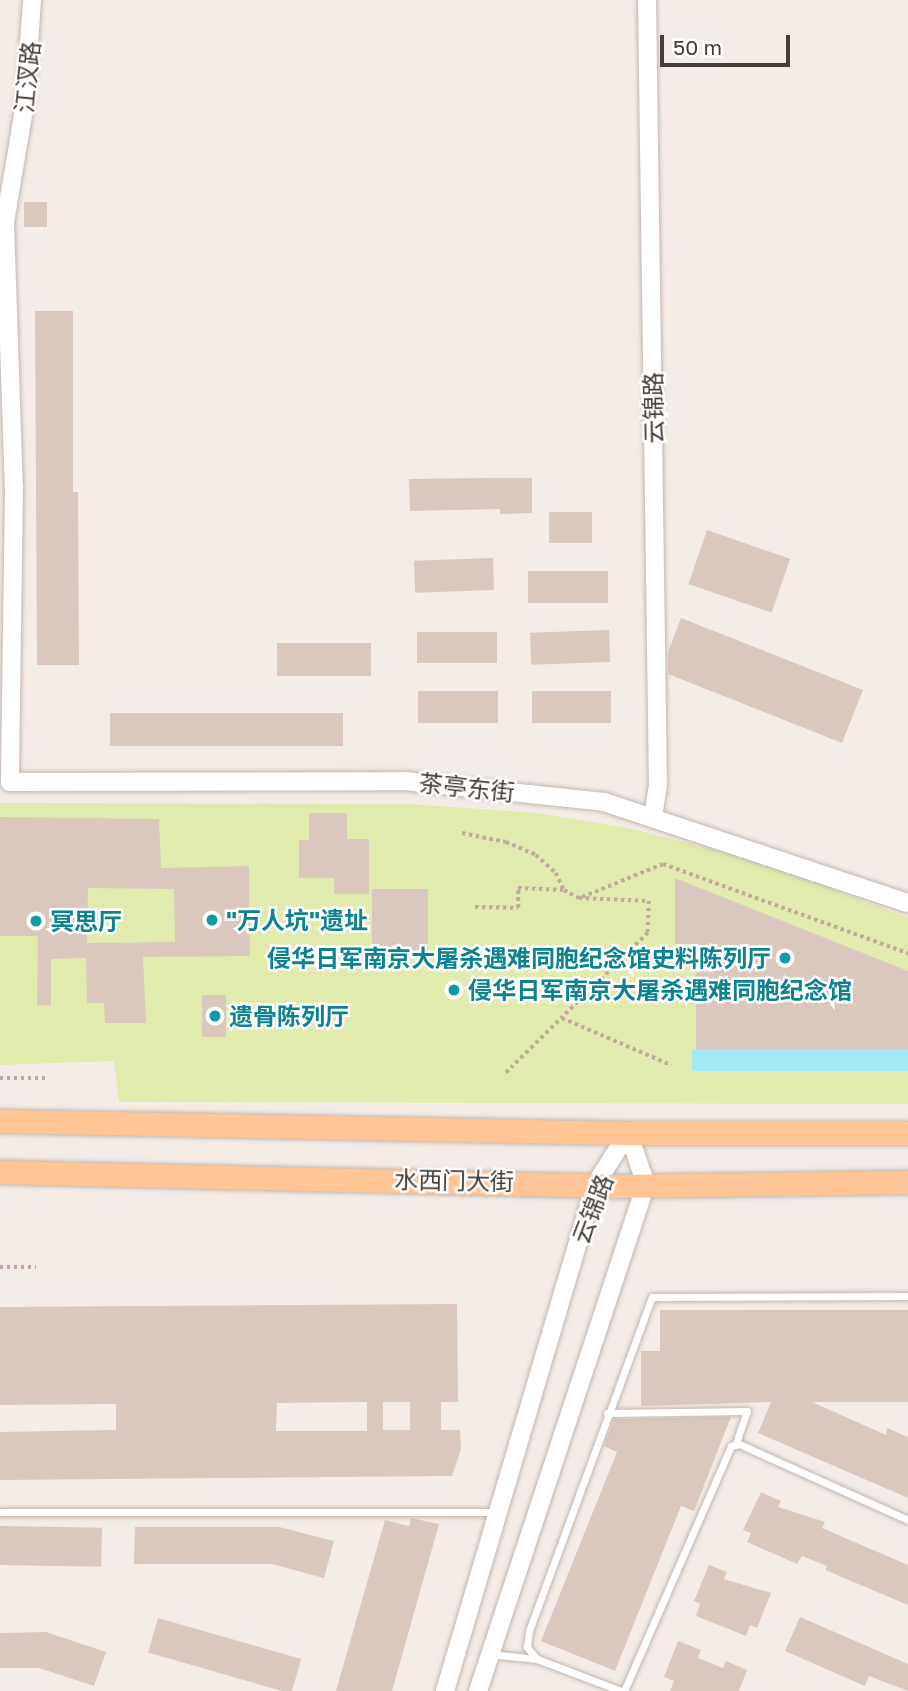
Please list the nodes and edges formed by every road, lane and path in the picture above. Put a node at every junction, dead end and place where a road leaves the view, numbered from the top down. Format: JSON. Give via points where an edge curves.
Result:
{"nodes":[{"id":1,"x":32,"y":0,"type":"edge"},
{"id":2,"x":647,"y":0,"type":"edge"},
{"id":3,"x":6,"y":442,"type":"edge"},
{"id":4,"x":6,"y":464,"type":"edge"},
{"id":5,"x":7,"y":487,"type":"edge"},
{"id":6,"x":10,"y":782,"type":"joint"},
{"id":7,"x":653,"y":815,"type":"junction"},
{"id":8,"x":462,"y":833,"type":"dead end"},
{"id":9,"x":564,"y":890,"type":"junction"},
{"id":10,"x":579,"y":898,"type":"junction"},
{"id":11,"x":908,"y":903,"type":"edge"},
{"id":12,"x":474,"y":907,"type":"dead end"},
{"id":13,"x":908,"y":953,"type":"edge"},
{"id":14,"x":562,"y":1018,"type":"junction"},
{"id":15,"x":671,"y":1065,"type":"dead end"},
{"id":16,"x":505,"y":1074,"type":"dead end"},
{"id":17,"x":0,"y":1078,"type":"edge"},
{"id":18,"x":47,"y":1078,"type":"dead end"},
{"id":19,"x":0,"y":1121,"type":"edge"},
{"id":20,"x":628,"y":1133,"type":"junction"},
{"id":21,"x":908,"y":1133,"type":"edge"},
{"id":22,"x":0,"y":1172,"type":"edge"},
{"id":23,"x":908,"y":1182,"type":"edge"},
{"id":24,"x":646,"y":1184,"type":"junction"},
{"id":25,"x":595,"y":1185,"type":"junction"},
{"id":26,"x":0,"y":1267,"type":"edge"},
{"id":27,"x":36,"y":1267,"type":"dead end"},
{"id":28,"x":908,"y":1296,"type":"edge"},
{"id":29,"x":607,"y":1413,"type":"junction"},
{"id":30,"x":735,"y":1445,"type":"junction"},
{"id":31,"x":0,"y":1512,"type":"edge"},
{"id":32,"x":498,"y":1512,"type":"junction"},
{"id":33,"x":908,"y":1520,"type":"edge"},
{"id":34,"x":489,"y":1654,"type":"junction"},
{"id":35,"x":537,"y":1659,"type":"junction"},
{"id":36,"x":445,"y":1691,"type":"edge"},
{"id":37,"x":478,"y":1691,"type":"edge"},
{"id":38,"x":622,"y":1691,"type":"edge"}],
"edges":[{"from":1,"to":3,"type":"street","name":"江汊路","via":[[25,103],[5,222]]},
{"from":2,"to":7,"type":"street","name":"云锦路","via":[[658,785]]},
{"from":3,"to":4,"type":"street","name":"江汊路"},
{"from":4,"to":5,"type":"street","name":"江汊路"},
{"from":5,"to":6,"type":"street","name":"江汊路"},
{"from":6,"to":7,"type":"street","name":"茶亭东街","via":[[405,781],[604,802]]},
{"from":7,"to":11,"type":"street","name":"茶亭东街"},
{"from":8,"to":9,"type":"path","via":[[506,842],[536,855],[556,873]]},
{"from":9,"to":10,"type":"path"},
{"from":9,"to":12,"type":"path","via":[[518,888],[518,908]]},
{"from":10,"to":13,"type":"path","via":[[663,864]]},
{"from":10,"to":14,"type":"path","via":[[649,901],[648,933]]},
{"from":14,"to":15,"type":"path"},
{"from":14,"to":16,"type":"path"},
{"from":17,"to":18,"type":"path"},
{"from":19,"to":20,"type":"main road","name":"水西门大街"},
{"from":20,"to":21,"type":"main road","name":"水西门大街"},
{"from":20,"to":24,"type":"street","name":"云锦路"},
{"from":20,"to":25,"type":"street","name":"云锦路"},
{"from":22,"to":25,"type":"main road","name":"水西门大街"},
{"from":23,"to":24,"type":"main road","name":"水西门大街"},
{"from":24,"to":25,"type":"main road","name":"水西门大街"},
{"from":24,"to":34,"type":"street","name":"云锦路"},
{"from":25,"to":32,"type":"street","name":"云锦路"},
{"from":26,"to":27,"type":"path"},
{"from":28,"to":29,"type":"lane","via":[[652,1297]]},
{"from":29,"to":30,"type":"lane","via":[[747,1411]]},
{"from":29,"to":35,"type":"lane","via":[[529,1631],[527,1647]]},
{"from":30,"to":33,"type":"lane"},
{"from":30,"to":38,"type":"lane","via":[[725,1454]]},
{"from":31,"to":32,"type":"lane"},
{"from":32,"to":36,"type":"street","name":"云锦路"},
{"from":34,"to":35,"type":"lane"},
{"from":34,"to":37,"type":"street","name":"云锦路"},
{"from":35,"to":38,"type":"lane"}]}
